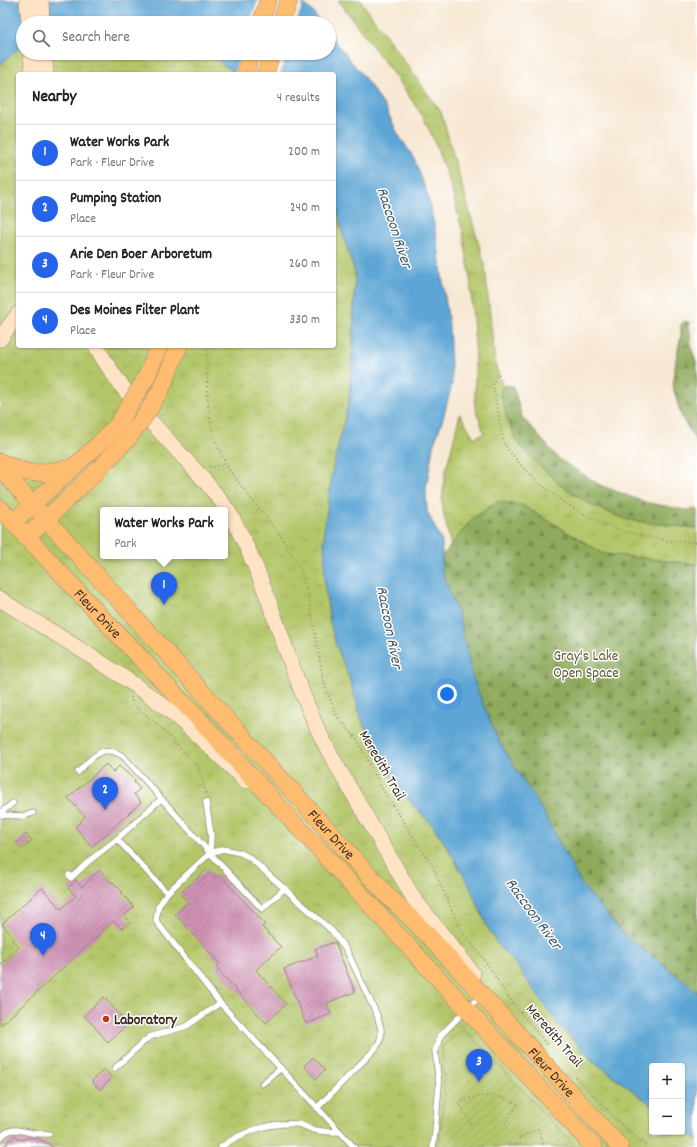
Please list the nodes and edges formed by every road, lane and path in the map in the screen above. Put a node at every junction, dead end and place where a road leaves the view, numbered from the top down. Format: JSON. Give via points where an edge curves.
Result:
{"nodes":[{"id":1,"x":27,"y":0,"type":"edge"},
{"id":2,"x":41,"y":0,"type":"edge"},
{"id":3,"x":268,"y":0,"type":"edge"},
{"id":4,"x":289,"y":0,"type":"edge"},
{"id":5,"x":28,"y":16,"type":"edge"},
{"id":6,"x":42,"y":16,"type":"edge"},
{"id":7,"x":263,"y":16,"type":"edge"},
{"id":8,"x":283,"y":16,"type":"edge"},
{"id":9,"x":32,"y":60,"type":"edge"},
{"id":10,"x":45,"y":60,"type":"edge"},
{"id":11,"x":249,"y":60,"type":"edge"},
{"id":12,"x":270,"y":60,"type":"edge"},
{"id":13,"x":33,"y":72,"type":"edge"},
{"id":14,"x":46,"y":72,"type":"edge"},
{"id":15,"x":246,"y":72,"type":"edge"},
{"id":16,"x":266,"y":72,"type":"edge"},
{"id":17,"x":16,"y":317,"type":"edge"},
{"id":18,"x":0,"y":339,"type":"edge"},
{"id":19,"x":97,"y":348,"type":"edge"},
{"id":20,"x":158,"y":348,"type":"edge"},
{"id":21,"x":178,"y":348,"type":"edge"},
{"id":22,"x":207,"y":348,"type":"edge"},
{"id":23,"x":499,"y":374,"type":"dead end"},
{"id":24,"x":0,"y":462,"type":"edge"},
{"id":25,"x":0,"y":468,"type":"edge"},
{"id":26,"x":72,"y":468,"type":"junction"},
{"id":27,"x":32,"y":505,"type":"junction"},
{"id":28,"x":224,"y":507,"type":"edge"},
{"id":29,"x":0,"y":508,"type":"edge"},
{"id":30,"x":228,"y":512,"type":"edge"},
{"id":31,"x":46,"y":520,"type":"junction"},
{"id":32,"x":13,"y":522,"type":"junction"},
{"id":33,"x":26,"y":538,"type":"junction"},
{"id":34,"x":697,"y":542,"type":"edge"},
{"id":35,"x":0,"y":599,"type":"edge"},
{"id":36,"x":131,"y":683,"type":"junction"},
{"id":37,"x":78,"y":772,"type":"dead end"},
{"id":38,"x":161,"y":799,"type":"junction"},
{"id":39,"x":13,"y":802,"type":"dead end"},
{"id":40,"x":206,"y":802,"type":"joint"},
{"id":41,"x":33,"y":813,"type":"dead end"},
{"id":42,"x":0,"y":814,"type":"edge"},
{"id":43,"x":117,"y":839,"type":"junction"},
{"id":44,"x":321,"y":851,"type":"junction"},
{"id":45,"x":210,"y":853,"type":"junction"},
{"id":46,"x":69,"y":875,"type":"dead end"},
{"id":47,"x":285,"y":888,"type":"junction"},
{"id":48,"x":167,"y":893,"type":"junction"},
{"id":49,"x":481,"y":994,"type":"junction"},
{"id":50,"x":220,"y":1003,"type":"junction"},
{"id":51,"x":467,"y":1008,"type":"junction"},
{"id":52,"x":194,"y":1021,"type":"junction"},
{"id":53,"x":199,"y":1026,"type":"dead end"},
{"id":54,"x":545,"y":1054,"type":"junction"},
{"id":55,"x":115,"y":1068,"type":"dead end"},
{"id":56,"x":281,"y":1068,"type":"junction"},
{"id":57,"x":572,"y":1073,"type":"dead end"},
{"id":58,"x":262,"y":1084,"type":"dead end"},
{"id":59,"x":317,"y":1108,"type":"junction"},
{"id":60,"x":471,"y":1124,"type":"dead end"},
{"id":61,"x":505,"y":1124,"type":"dead end"},
{"id":62,"x":340,"y":1132,"type":"junction"},
{"id":63,"x":49,"y":1134,"type":"dead end"},
{"id":64,"x":0,"y":1138,"type":"edge"},
{"id":65,"x":519,"y":1138,"type":"dead end"},
{"id":66,"x":221,"y":1147,"type":"edge"},
{"id":67,"x":354,"y":1147,"type":"edge"},
{"id":68,"x":433,"y":1147,"type":"edge"},
{"id":69,"x":544,"y":1147,"type":"edge"},
{"id":70,"x":594,"y":1147,"type":"edge"},
{"id":71,"x":620,"y":1147,"type":"edge"},
{"id":72,"x":647,"y":1147,"type":"edge"}],
"edges":[{"from":1,"to":5,"type":"main road"},
{"from":2,"to":6,"type":"main road"},
{"from":3,"to":7,"type":"main road"},
{"from":4,"to":8,"type":"main road"},
{"from":9,"to":13,"type":"main road"},
{"from":10,"to":14,"type":"main road"},
{"from":11,"to":15,"type":"main road"},
{"from":12,"to":16,"type":"main road"},
{"from":17,"to":18,"type":"main road"},
{"from":19,"to":28,"type":"main road","via":[[118,382],[205,481]]},
{"from":20,"to":26,"type":"main road","bridge":true,"via":[[147,376],[119,423]]},
{"from":21,"to":31,"type":"main road","bridge":true,"via":[[160,390],[130,436]]},
{"from":22,"to":54,"type":"path","name":"Meredith Trail","via":[[207,402],[213,435],[225,464],[282,538],[299,567],[308,593],[323,679],[333,708],[357,739],[381,787],[434,866],[461,932],[486,962]]},
{"from":23,"to":34,"type":"path","via":[[493,384],[504,444],[540,484],[588,516],[625,532],[669,541]]},
{"from":24,"to":26,"type":"main road","via":[[26,472]]},
{"from":25,"to":27,"type":"main road","name":"Fleur Drive"},
{"from":26,"to":27,"type":"main road"},
{"from":27,"to":31,"type":"main road","name":"Fleur Drive"},
{"from":27,"to":32,"type":"main road"},
{"from":29,"to":32,"type":"main road","name":"Fleur Drive"},
{"from":30,"to":54,"type":"main road","via":[[252,557],[318,732],[359,806],[418,904]]},
{"from":31,"to":33,"type":"main road"},
{"from":31,"to":49,"type":"main road","name":"Fleur Drive"},
{"from":32,"to":33,"type":"main road","name":"Fleur Drive"},
{"from":33,"to":44,"type":"main road","name":"Fleur Drive"},
{"from":35,"to":36,"type":"main road"},
{"from":36,"to":40,"type":"path","via":[[131,700],[134,705],[179,746],[200,773]]},
{"from":36,"to":44,"type":"main road","via":[[187,726]]},
{"from":37,"to":38,"type":"lane","via":[[93,757],[111,750],[124,757]]},
{"from":38,"to":43,"type":"lane"},
{"from":38,"to":45,"type":"lane"},
{"from":39,"to":42,"type":"lane"},
{"from":40,"to":45,"type":"lane","via":[[211,835]]},
{"from":41,"to":42,"type":"lane","via":[[24,816]]},
{"from":43,"to":46,"type":"lane","via":[[88,860],[71,878]]},
{"from":43,"to":48,"type":"lane"},
{"from":44,"to":51,"type":"main road","name":"Fleur Drive"},
{"from":45,"to":47,"type":"lane","via":[[223,849],[240,852]]},
{"from":45,"to":47,"type":"lane","via":[[262,909]]},
{"from":45,"to":48,"type":"lane"},
{"from":47,"to":59,"type":"lane","via":[[332,931],[347,951],[381,1029],[379,1043],[375,1049]]},
{"from":48,"to":50,"type":"lane","via":[[158,907],[156,921]]},
{"from":49,"to":51,"type":"lane"},
{"from":49,"to":54,"type":"main road","name":"Fleur Drive"},
{"from":50,"to":52,"type":"lane"},
{"from":50,"to":56,"type":"lane"},
{"from":51,"to":68,"type":"lane","via":[[441,1035],[435,1050],[439,1085]]},
{"from":51,"to":70,"type":"main road","name":"Fleur Drive"},
{"from":52,"to":53,"type":"lane"},
{"from":52,"to":55,"type":"lane","via":[[187,1026],[149,1037]]},
{"from":54,"to":71,"type":"main road","name":"Fleur Drive"},
{"from":56,"to":58,"type":"lane"},
{"from":56,"to":59,"type":"lane"},
{"from":57,"to":72,"type":"path","name":"Meredith Trail"},
{"from":59,"to":62,"type":"lane"},
{"from":60,"to":61,"type":"path","via":[[459,1102],[488,1095],[499,1096],[518,1104]]},
{"from":62,"to":66,"type":"lane","via":[[316,1130],[299,1124],[278,1125],[254,1129]]},
{"from":62,"to":67,"type":"lane"},
{"from":63,"to":64,"type":"lane","via":[[13,1129]]},
{"from":65,"to":69,"type":"path","via":[[538,1129]]}]}
